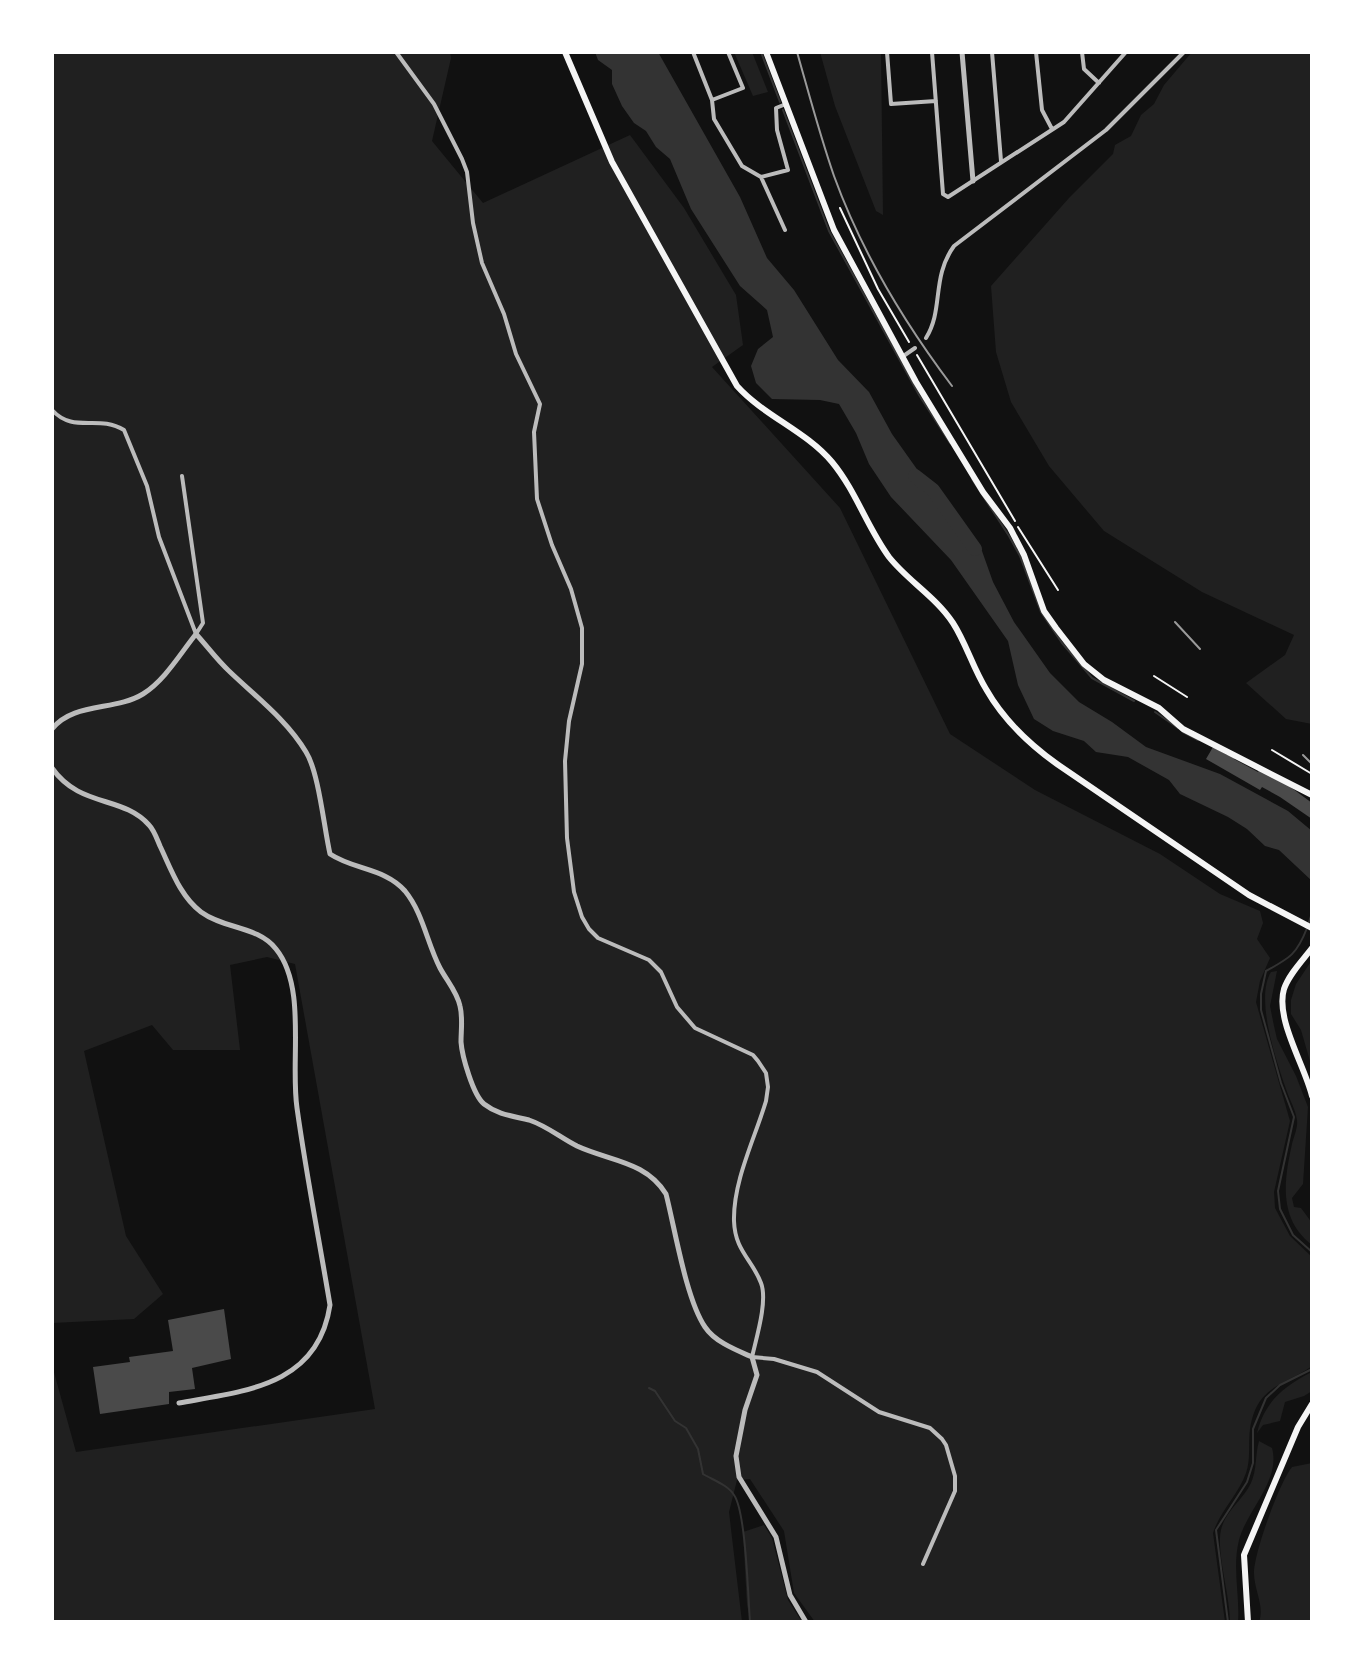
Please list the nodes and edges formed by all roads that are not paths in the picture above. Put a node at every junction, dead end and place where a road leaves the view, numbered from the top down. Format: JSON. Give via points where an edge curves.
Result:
{"nodes":[{"id":1,"x":396,"y":52,"type":"edge"},
{"id":2,"x":565,"y":52,"type":"edge"},
{"id":3,"x":693,"y":52,"type":"edge"},
{"id":4,"x":728,"y":52,"type":"edge"},
{"id":5,"x":766,"y":52,"type":"edge"},
{"id":6,"x":887,"y":52,"type":"edge"},
{"id":7,"x":932,"y":52,"type":"edge"},
{"id":8,"x":962,"y":52,"type":"edge"},
{"id":9,"x":992,"y":52,"type":"edge"},
{"id":10,"x":1036,"y":52,"type":"edge"},
{"id":11,"x":1082,"y":52,"type":"edge"},
{"id":12,"x":1126,"y":52,"type":"edge"},
{"id":13,"x":1184,"y":52,"type":"edge"},
{"id":14,"x":1099,"y":83,"type":"junction"},
{"id":15,"x":712,"y":100,"type":"junction"},
{"id":16,"x":936,"y":101,"type":"junction"},
{"id":17,"x":786,"y":104,"type":"junction"},
{"id":18,"x":1052,"y":129,"type":"junction"},
{"id":19,"x":1001,"y":161,"type":"junction"},
{"id":20,"x":761,"y":177,"type":"junction"},
{"id":21,"x":973,"y":181,"type":"junction"},
{"id":22,"x":785,"y":230,"type":"dead end"},
{"id":23,"x":926,"y":338,"type":"dead end"},
{"id":24,"x":914,"y":349,"type":"road end"},
{"id":25,"x":902,"y":357,"type":"junction"},
{"id":26,"x":52,"y":410,"type":"edge"},
{"id":27,"x":182,"y":476,"type":"dead end"},
{"id":28,"x":196,"y":634,"type":"junction"},
{"id":29,"x":52,"y":729,"type":"edge"},
{"id":30,"x":52,"y":768,"type":"edge"},
{"id":31,"x":1312,"y":795,"type":"edge"},
{"id":32,"x":1312,"y":928,"type":"edge"},
{"id":33,"x":1312,"y":948,"type":"edge"},
{"id":34,"x":1312,"y":1096,"type":"edge"},
{"id":35,"x":752,"y":1357,"type":"junction"},
{"id":36,"x":179,"y":1403,"type":"dead end"},
{"id":37,"x":1312,"y":1404,"type":"edge"},
{"id":38,"x":923,"y":1564,"type":"dead end"},
{"id":39,"x":806,"y":1622,"type":"edge"},
{"id":40,"x":1248,"y":1622,"type":"edge"}],
"edges":[{"from":1,"to":35,"type":"street","via":[[434,104],[462,159],[482,263],[540,404],[534,432],[537,499],[582,628],[582,664],[565,761],[567,838],[582,917],[598,938],[649,960],[695,1028],[753,1055],[766,1073],[766,1101],[740,1181],[734,1220],[736,1241],[763,1288]]},
{"from":2,"to":32,"type":"main road","via":[[612,162],[737,386],[830,459],[887,554],[954,624],[987,691],[1011,723],[1057,764],[1249,895]]},
{"from":3,"to":15,"type":"street"},
{"from":4,"to":15,"type":"street","via":[[743,88]]},
{"from":5,"to":17,"type":"main road"},
{"from":6,"to":16,"type":"street","via":[[891,104]]},
{"from":7,"to":16,"type":"street"},
{"from":8,"to":21,"type":"street"},
{"from":9,"to":19,"type":"street"},
{"from":10,"to":18,"type":"street","via":[[1042,110]]},
{"from":11,"to":14,"type":"street","via":[[1084,69]]},
{"from":12,"to":14,"type":"street"},
{"from":13,"to":23,"type":"street","via":[[1106,130],[954,246],[944,259]]},
{"from":14,"to":18,"type":"street"},
{"from":15,"to":20,"type":"street","via":[[714,119],[742,166]]},
{"from":16,"to":21,"type":"street","via":[[943,194],[948,197]]},
{"from":17,"to":20,"type":"street","via":[[776,108],[788,170]]},
{"from":17,"to":25,"type":"main road","via":[[834,230]]},
{"from":18,"to":19,"type":"street"},
{"from":19,"to":21,"type":"street"},
{"from":20,"to":22,"type":"street"},
{"from":24,"to":25,"type":"street"},
{"from":25,"to":31,"type":"main road","via":[[1010,528],[1044,611],[1084,664],[1159,708],[1183,729]]},
{"from":26,"to":28,"type":"street","via":[[61,420],[102,422],[124,430]]},
{"from":27,"to":28,"type":"street","via":[[203,623]]},
{"from":28,"to":29,"type":"street","via":[[165,675],[143,693],[121,704],[78,712]]},
{"from":28,"to":35,"type":"street","via":[[307,753],[330,854],[393,879],[412,902],[458,997],[461,1046],[480,1100],[658,1181],[705,1328]]},
{"from":30,"to":36,"type":"street","via":[[77,793],[132,812],[150,826],[190,902],[222,924],[251,931],[273,945],[288,965],[297,1041],[296,1106],[330,1305],[324,1331],[307,1357],[265,1386]]},
{"from":33,"to":34,"type":"main road","via":[[1284,987],[1282,1000]]},
{"from":35,"to":38,"type":"street","via":[[817,1372],[879,1412],[930,1428],[942,1439],[955,1491]]},
{"from":35,"to":39,"type":"street","via":[[757,1375],[736,1456],[739,1477],[776,1537],[790,1595]]},
{"from":37,"to":40,"type":"main road","via":[[1244,1555]]}]}
